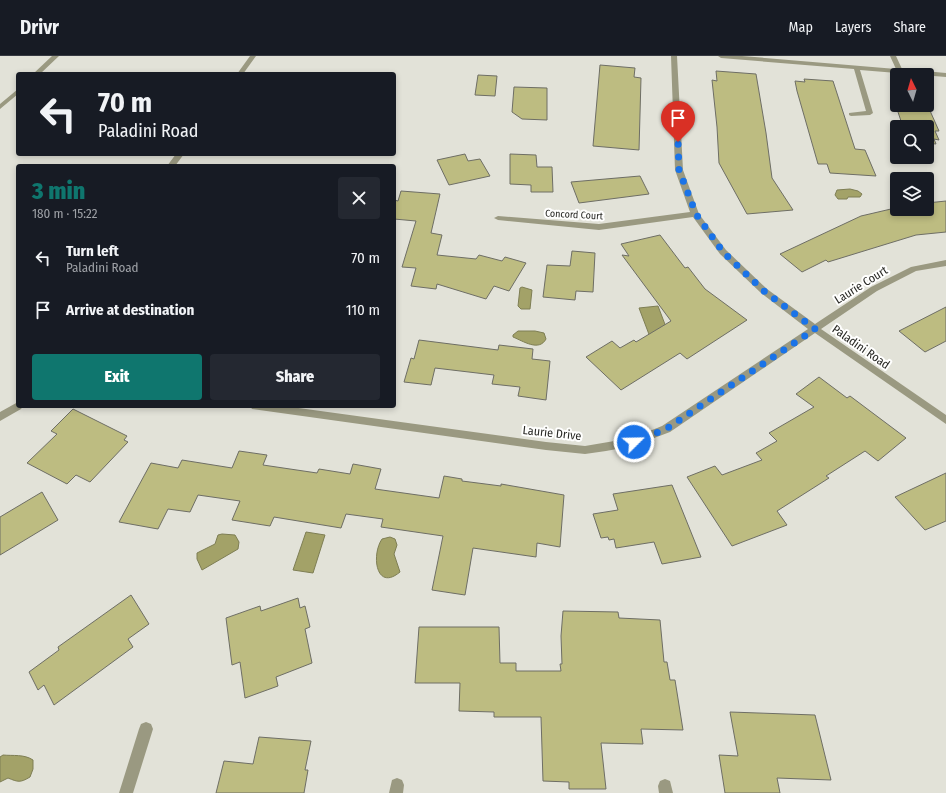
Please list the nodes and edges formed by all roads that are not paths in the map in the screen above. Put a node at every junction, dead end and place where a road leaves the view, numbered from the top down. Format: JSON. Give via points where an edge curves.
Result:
{"nodes":[{"id":1,"x":56,"y":56,"type":"edge"},
{"id":2,"x":253,"y":56,"type":"edge"},
{"id":3,"x":674,"y":56,"type":"edge"},
{"id":4,"x":721,"y":56,"type":"edge"},
{"id":5,"x":893,"y":56,"type":"edge"},
{"id":6,"x":856,"y":67,"type":"junction"},
{"id":7,"x":899,"y":68,"type":"edge"},
{"id":8,"x":890,"y":70,"type":"edge"},
{"id":9,"x":38,"y":72,"type":"edge"},
{"id":10,"x":241,"y":72,"type":"edge"},
{"id":11,"x":934,"y":74,"type":"edge"},
{"id":12,"x":946,"y":75,"type":"edge"},
{"id":13,"x":16,"y":93,"type":"edge"},
{"id":14,"x":0,"y":107,"type":"edge"},
{"id":15,"x":851,"y":114,"type":"dead end"},
{"id":16,"x":696,"y":214,"type":"junction"},
{"id":17,"x":498,"y":218,"type":"dead end"},
{"id":18,"x":946,"y":263,"type":"edge"},
{"id":19,"x":815,"y":329,"type":"junction"},
{"id":20,"x":16,"y":407,"type":"edge"},
{"id":21,"x":270,"y":408,"type":"edge"},
{"id":22,"x":0,"y":417,"type":"edge"},
{"id":23,"x":946,"y":420,"type":"edge"},
{"id":24,"x":146,"y":729,"type":"dead end"},
{"id":25,"x":126,"y":793,"type":"edge"}],
"edges":[{"from":1,"to":9,"type":"street"},
{"from":2,"to":10,"type":"street"},
{"from":3,"to":16,"type":"street","name":"Paladini Road","via":[[679,170]]},
{"from":4,"to":6,"type":"street"},
{"from":5,"to":7,"type":"street"},
{"from":6,"to":8,"type":"street"},
{"from":6,"to":15,"type":"street","via":[[870,113]]},
{"from":11,"to":12,"type":"street"},
{"from":13,"to":14,"type":"street"},
{"from":16,"to":17,"type":"street","name":"Concord Court","via":[[599,227]]},
{"from":16,"to":19,"type":"street","name":"Paladini Road","via":[[723,252],[764,291]]},
{"from":18,"to":19,"type":"street","name":"Laurie Court","via":[[914,269],[874,288]]},
{"from":19,"to":21,"type":"street","name":"Laurie Drive","via":[[666,429],[634,442],[606,447],[585,450],[546,446]]},
{"from":19,"to":23,"type":"street","name":"Paladini Road"},
{"from":20,"to":22,"type":"street"},
{"from":24,"to":25,"type":"street"}]}
